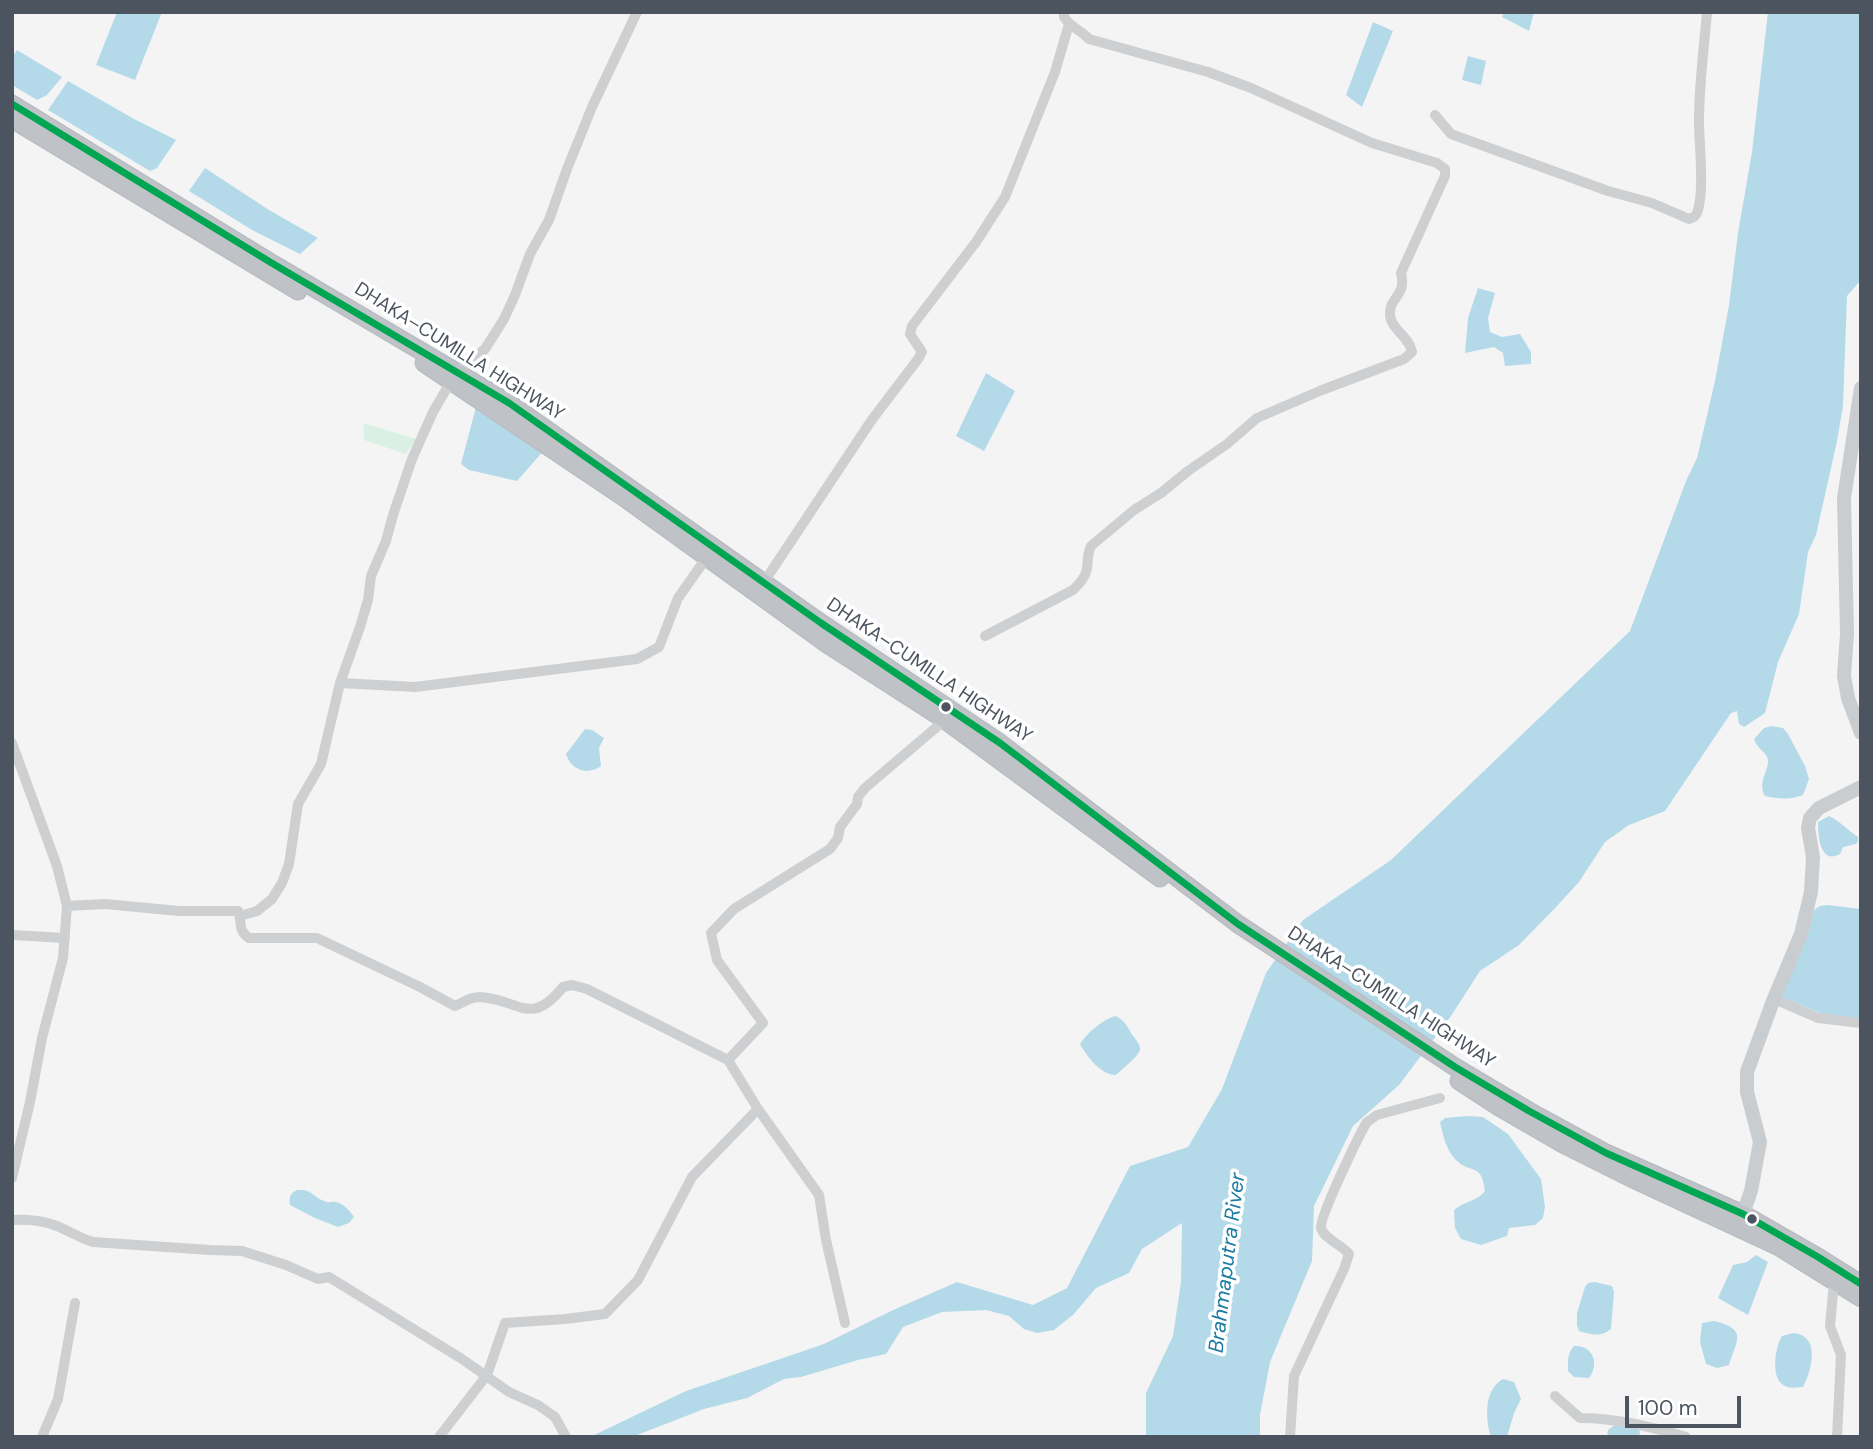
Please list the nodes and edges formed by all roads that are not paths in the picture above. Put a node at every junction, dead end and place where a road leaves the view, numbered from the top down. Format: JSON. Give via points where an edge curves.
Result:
{"nodes":[{"id":1,"x":637,"y":12,"type":"edge"},
{"id":2,"x":1064,"y":12,"type":"edge"},
{"id":3,"x":1707,"y":12,"type":"edge"},
{"id":4,"x":1069,"y":24,"type":"junction"},
{"id":5,"x":12,"y":104,"type":"edge"},
{"id":6,"x":1435,"y":115,"type":"dead end"},
{"id":7,"x":12,"y":119,"type":"edge"},
{"id":8,"x":454,"y":376,"type":"junction"},
{"id":9,"x":1860,"y":395,"type":"edge"},
{"id":10,"x":706,"y":557,"type":"junction"},
{"id":11,"x":764,"y":582,"type":"junction"},
{"id":12,"x":985,"y":636,"type":"dead end"},
{"id":13,"x":340,"y":683,"type":"junction"},
{"id":14,"x":945,"y":720,"type":"junction"},
{"id":15,"x":1861,"y":733,"type":"edge"},
{"id":16,"x":12,"y":743,"type":"edge"},
{"id":17,"x":1861,"y":787,"type":"edge"},
{"id":18,"x":66,"y":906,"type":"junction"},
{"id":19,"x":240,"y":916,"type":"junction"},
{"id":20,"x":1235,"y":928,"type":"junction"},
{"id":21,"x":12,"y":935,"type":"edge"},
{"id":22,"x":65,"y":938,"type":"junction"},
{"id":23,"x":1774,"y":999,"type":"junction"},
{"id":24,"x":1861,"y":1023,"type":"edge"},
{"id":25,"x":728,"y":1059,"type":"junction"},
{"id":26,"x":1453,"y":1071,"type":"junction"},
{"id":27,"x":1440,"y":1098,"type":"dead end"},
{"id":28,"x":758,"y":1109,"type":"junction"},
{"id":29,"x":12,"y":1178,"type":"edge"},
{"id":30,"x":1743,"y":1214,"type":"junction"},
{"id":31,"x":12,"y":1220,"type":"edge"},
{"id":32,"x":1834,"y":1282,"type":"junction"},
{"id":33,"x":1861,"y":1284,"type":"edge"},
{"id":34,"x":1861,"y":1298,"type":"edge"},
{"id":35,"x":75,"y":1303,"type":"dead end"},
{"id":36,"x":845,"y":1323,"type":"dead end"},
{"id":37,"x":487,"y":1375,"type":"junction"},
{"id":38,"x":1555,"y":1396,"type":"dead end"},
{"id":39,"x":42,"y":1437,"type":"edge"},
{"id":40,"x":439,"y":1437,"type":"edge"},
{"id":41,"x":566,"y":1437,"type":"edge"},
{"id":42,"x":1290,"y":1437,"type":"edge"},
{"id":43,"x":1686,"y":1437,"type":"edge"},
{"id":44,"x":1837,"y":1437,"type":"edge"}],
"edges":[{"from":1,"to":8,"type":"street","via":[[503,319],[485,349]]},
{"from":2,"to":4,"type":"street"},
{"from":3,"to":6,"type":"street","via":[[1699,118],[1700,186],[1697,213],[1689,219],[1451,134]]},
{"from":4,"to":11,"type":"street","via":[[1055,72],[1005,197],[912,326],[910,334],[922,352]]},
{"from":4,"to":12,"type":"street","via":[[1088,39],[1208,72],[1372,143],[1437,163],[1445,169],[1445,176],[1402,273],[1403,288],[1391,307],[1391,321],[1411,344],[1412,352],[1257,418],[1091,546],[1087,570],[1073,590]]},
{"from":5,"to":8,"type":"highway","name":"DHAKA–CUMILLA HIGHWAY"},
{"from":7,"to":8,"type":"highway","name":"DHAKA–CUMILLA HIGHWAY","via":[[266,272]]},
{"from":8,"to":10,"type":"highway","name":"DHAKA–CUMILLA HIGHWAY"},
{"from":8,"to":11,"type":"highway","name":"DHAKA–CUMILLA HIGHWAY","via":[[509,402]]},
{"from":8,"to":13,"type":"street","via":[[412,459]]},
{"from":9,"to":15,"type":"main road","via":[[1844,498],[1844,676]]},
{"from":10,"to":13,"type":"street","via":[[678,598],[659,647],[637,659],[415,687]]},
{"from":10,"to":14,"type":"highway","name":"DHAKA–CUMILLA HIGHWAY","via":[[827,644]]},
{"from":11,"to":20,"type":"highway","name":"DHAKA–CUMILLA HIGHWAY","via":[[1000,743]]},
{"from":13,"to":19,"type":"street","via":[[321,764],[298,804],[282,883],[257,911]]},
{"from":14,"to":20,"type":"highway","name":"DHAKA–CUMILLA HIGHWAY"},
{"from":14,"to":25,"type":"street","via":[[865,788],[830,849],[734,909],[711,933],[717,960],[764,1023]]},
{"from":16,"to":18,"type":"street","via":[[57,866]]},
{"from":17,"to":23,"type":"main road","via":[[1819,808],[1810,818],[1811,892],[1801,934]]},
{"from":18,"to":19,"type":"street","via":[[238,911]]},
{"from":18,"to":22,"type":"street"},
{"from":19,"to":25,"type":"street","via":[[243,934],[249,938],[317,938],[455,1006],[480,997],[534,1008],[547,1004],[563,987],[587,989]]},
{"from":20,"to":26,"type":"highway","name":"DHAKA–CUMILLA HIGHWAY"},
{"from":21,"to":22,"type":"street"},
{"from":22,"to":29,"type":"street"},
{"from":23,"to":24,"type":"street","via":[[1818,1018]]},
{"from":23,"to":30,"type":"main road","via":[[1746,1072],[1760,1142]]},
{"from":25,"to":28,"type":"street"},
{"from":26,"to":30,"type":"highway","name":"DHAKA–CUMILLA HIGHWAY","via":[[1606,1153]]},
{"from":26,"to":32,"type":"highway","name":"DHAKA–CUMILLA HIGHWAY","via":[[1499,1107],[1563,1144],[1779,1247]]},
{"from":27,"to":42,"type":"street","via":[[1377,1115],[1367,1122],[1329,1202],[1321,1229],[1349,1254],[1294,1377]]},
{"from":28,"to":36,"type":"street","via":[[819,1195]]},
{"from":28,"to":37,"type":"street","via":[[692,1177],[638,1280],[605,1314],[505,1323]]},
{"from":30,"to":33,"type":"highway","name":"DHAKA–CUMILLA HIGHWAY"},
{"from":31,"to":37,"type":"street","via":[[46,1223],[93,1242],[242,1251],[318,1279],[329,1277]]},
{"from":32,"to":34,"type":"highway","name":"DHAKA–CUMILLA HIGHWAY"},
{"from":32,"to":44,"type":"street","via":[[1830,1326],[1840,1355]]},
{"from":35,"to":39,"type":"street","via":[[58,1399]]},
{"from":37,"to":40,"type":"street"},
{"from":37,"to":41,"type":"street","via":[[548,1411]]},
{"from":38,"to":43,"type":"street","via":[[1580,1418],[1653,1427]]}]}
